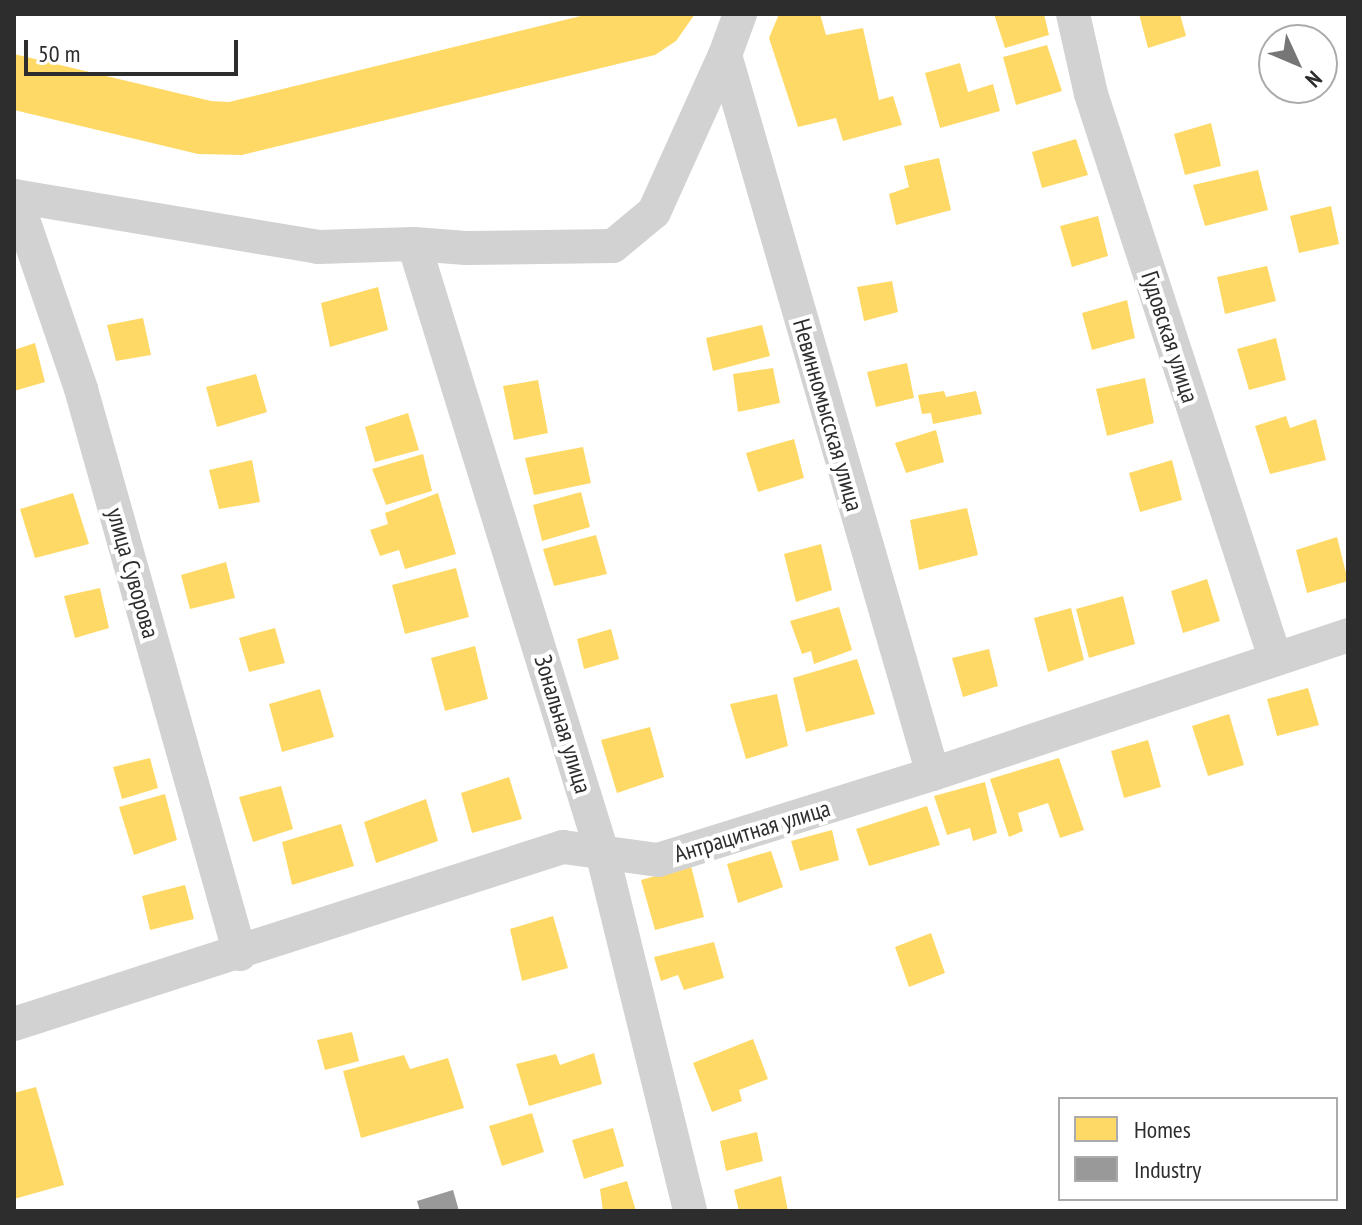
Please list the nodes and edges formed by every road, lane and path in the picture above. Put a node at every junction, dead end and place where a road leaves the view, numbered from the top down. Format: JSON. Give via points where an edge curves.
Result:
{"nodes":[{"id":1,"x":740,"y":14,"type":"edge"},
{"id":2,"x":1073,"y":14,"type":"edge"},
{"id":3,"x":725,"y":55,"type":"junction"},
{"id":4,"x":14,"y":196,"type":"edge"},
{"id":5,"x":414,"y":244,"type":"junction"},
{"id":6,"x":1348,"y":635,"type":"edge"},
{"id":7,"x":1275,"y":658,"type":"junction"},
{"id":8,"x":933,"y":774,"type":"junction"},
{"id":9,"x":602,"y":852,"type":"junction"},
{"id":10,"x":240,"y":954,"type":"junction"},
{"id":11,"x":14,"y":1024,"type":"edge"},
{"id":12,"x":690,"y":1211,"type":"edge"}],
"edges":[{"from":1,"to":3,"type":"street"},
{"from":2,"to":7,"type":"street","name":"Гудовская улица","via":[[1091,94]]},
{"from":3,"to":5,"type":"street","via":[[654,212],[613,246]]},
{"from":3,"to":8,"type":"street","name":"Невинномысская улица"},
{"from":4,"to":5,"type":"street","via":[[318,247]]},
{"from":4,"to":10,"type":"street","name":"улица Суворова","via":[[81,389]]},
{"from":5,"to":9,"type":"street","name":"Зональная улица"},
{"from":6,"to":7,"type":"street","name":"Антрацитная улица"},
{"from":7,"to":8,"type":"street","name":"Антрацитная улица"},
{"from":8,"to":9,"type":"street","name":"Антрацитная улица","via":[[658,860]]},
{"from":9,"to":10,"type":"street","name":"Антрацитная улица","via":[[563,847]]},
{"from":9,"to":12,"type":"street","name":"Зональная улица"},
{"from":10,"to":11,"type":"street","name":"Антрацитная улица"}]}
